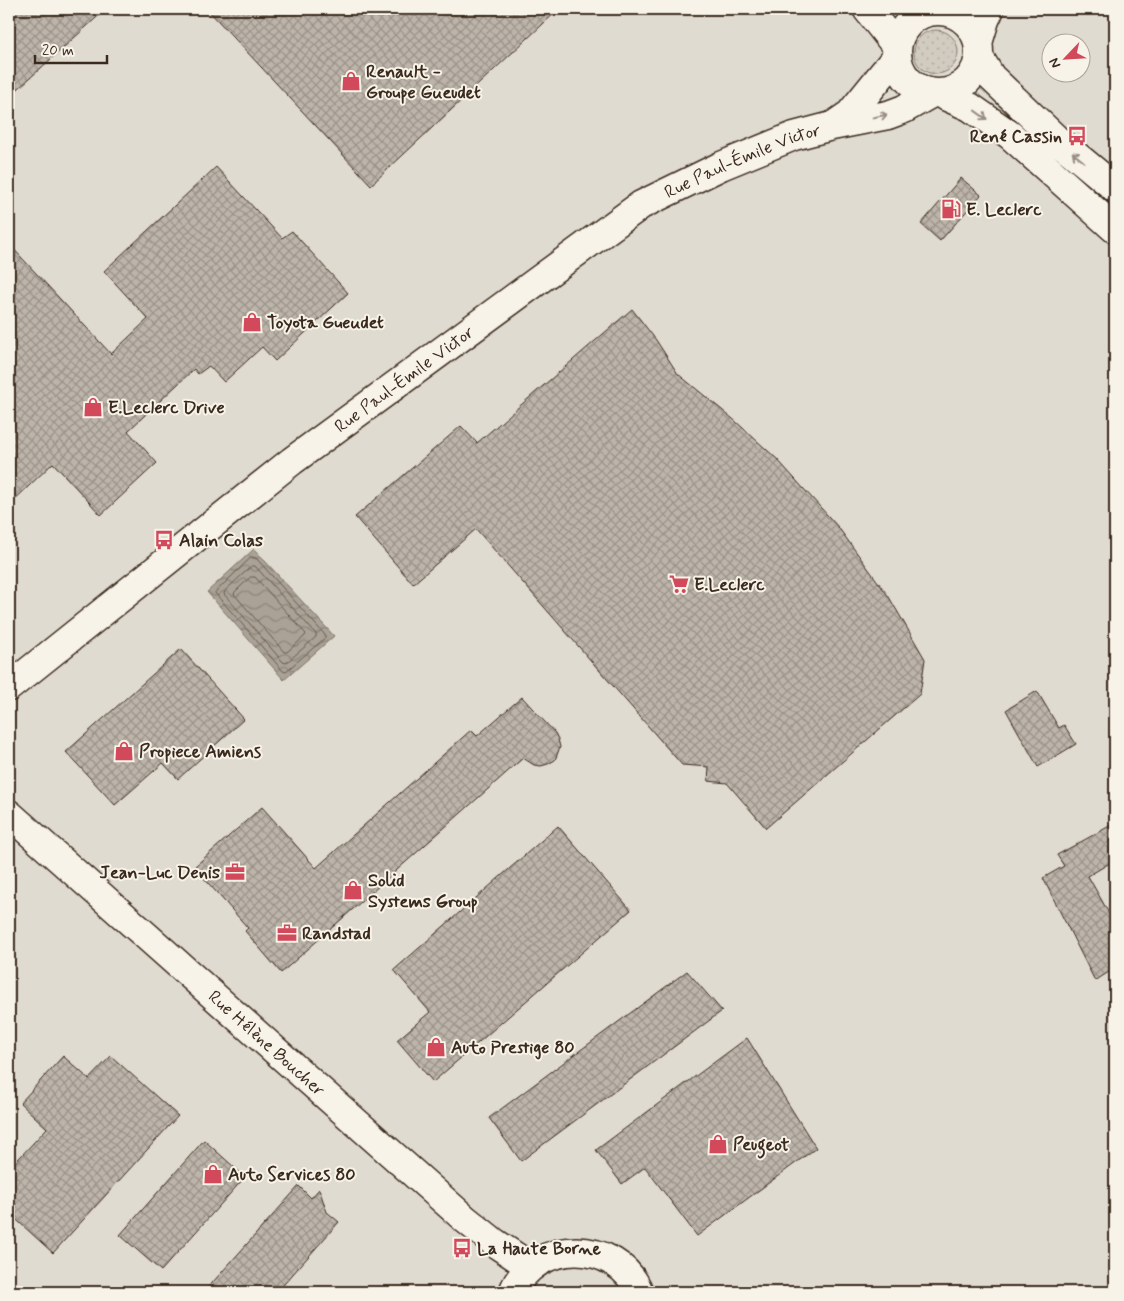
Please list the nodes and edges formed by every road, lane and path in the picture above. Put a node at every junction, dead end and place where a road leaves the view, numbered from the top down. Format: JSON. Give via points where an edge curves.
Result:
{"nodes":[{"id":1,"x":867,"y":9,"type":"edge"},
{"id":2,"x":990,"y":9,"type":"edge"},
{"id":3,"x":936,"y":10,"type":"edge"},
{"id":4,"x":978,"y":50,"type":"junction"},
{"id":5,"x":896,"y":51,"type":"junction"},
{"id":6,"x":935,"y":93,"type":"junction"},
{"id":7,"x":832,"y":126,"type":"junction"},
{"id":8,"x":1115,"y":188,"type":"edge"},
{"id":9,"x":1115,"y":229,"type":"edge"},
{"id":10,"x":9,"y":687,"type":"edge"},
{"id":11,"x":9,"y":814,"type":"edge"},
{"id":12,"x":531,"y":1267,"type":"junction"},
{"id":13,"x":513,"y":1292,"type":"edge"},
{"id":14,"x":639,"y":1292,"type":"edge"}],
"edges":[{"from":1,"to":5,"type":"street"},
{"from":2,"to":4,"type":"street"},
{"from":3,"to":4,"type":"street","via":[[955,14],[966,21],[974,31]]},
{"from":3,"to":5,"type":"street","via":[[918,15],[907,23]]},
{"from":4,"to":6,"type":"street","via":[[976,68],[970,78],[950,91]]},
{"from":8,"to":4,"type":"street","one_way":true,"via":[[991,77]]},
{"from":5,"to":6,"type":"street","via":[[900,70],[908,81],[919,89]]},
{"from":5,"to":7,"type":"street","name":"Rue Paul-Émile Victor","via":[[850,114]]},
{"from":7,"to":6,"type":"street","name":"Rue Paul-Émile Victor","one_way":true,"via":[[888,115]]},
{"from":6,"to":9,"type":"street","one_way":true,"via":[[970,107],[1010,135]]},
{"from":7,"to":10,"type":"street","name":"Rue Paul-Émile Victor","via":[[794,136],[721,166],[641,205],[292,461]]},
{"from":11,"to":12,"type":"street","name":"Rue Hélène Boucher","via":[[465,1218]]},
{"from":12,"to":13,"type":"street"},
{"from":12,"to":14,"type":"street","via":[[552,1255],[575,1250],[598,1254],[620,1266]]}]}
